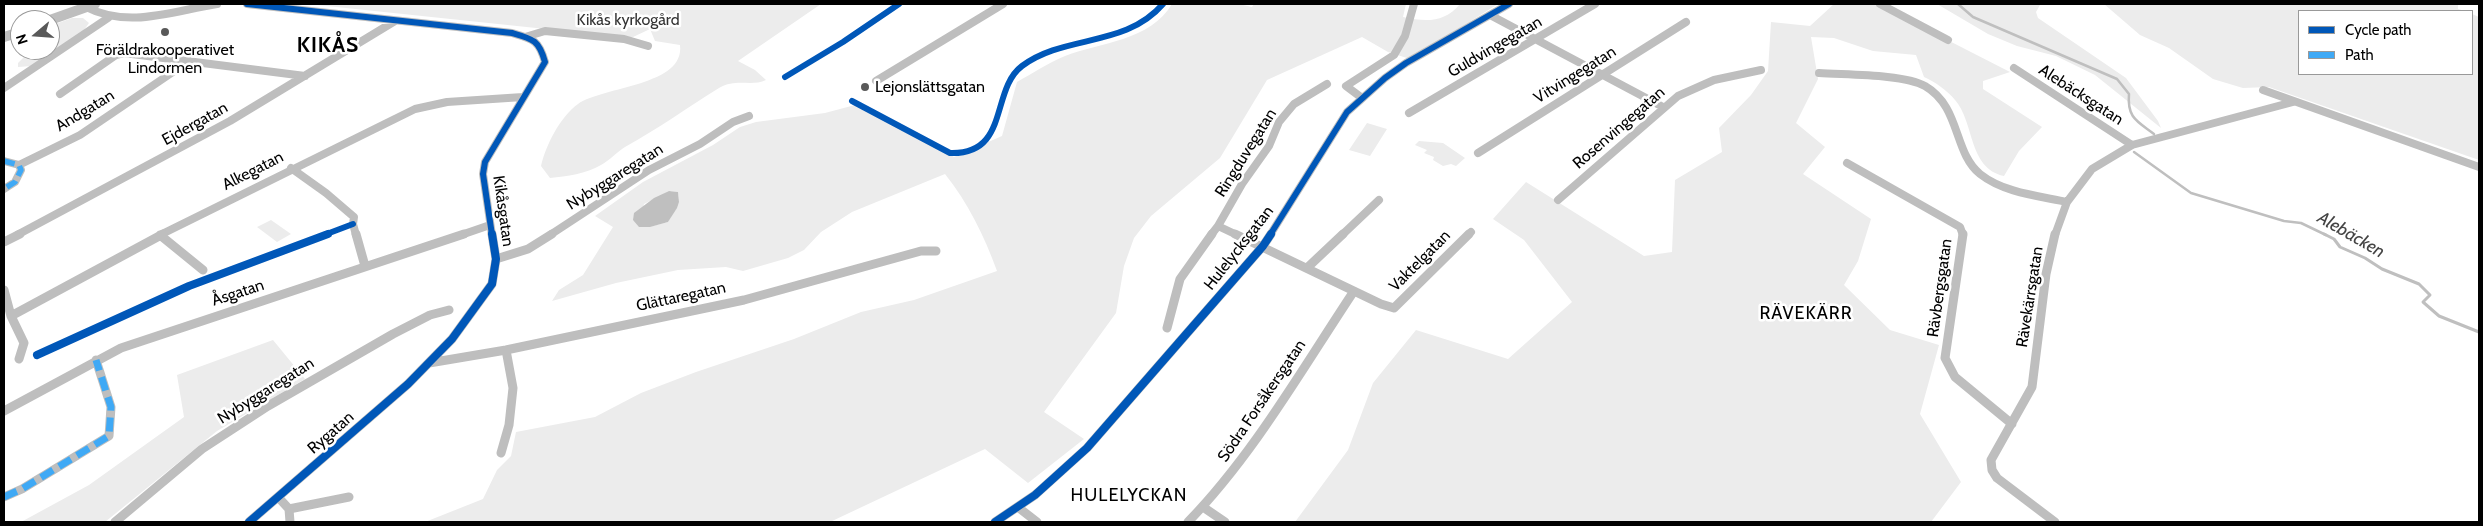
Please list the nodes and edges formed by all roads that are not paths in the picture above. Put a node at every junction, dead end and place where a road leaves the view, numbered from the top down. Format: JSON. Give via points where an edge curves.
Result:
{"nodes":[{"id":1,"x":217,"y":4,"type":"edge"},
{"id":2,"x":247,"y":4,"type":"edge"},
{"id":3,"x":1002,"y":4,"type":"edge"},
{"id":4,"x":1414,"y":4,"type":"edge"},
{"id":5,"x":1509,"y":4,"type":"edge"},
{"id":6,"x":1595,"y":4,"type":"edge"},
{"id":7,"x":1880,"y":4,"type":"edge"},
{"id":8,"x":90,"y":5,"type":"edge"},
{"id":9,"x":1490,"y":15,"type":"junction"},
{"id":10,"x":60,"y":16,"type":"edge"},
{"id":11,"x":108,"y":18,"type":"junction"},
{"id":12,"x":395,"y":21,"type":"junction"},
{"id":13,"x":1686,"y":22,"type":"dead end"},
{"id":14,"x":525,"y":37,"type":"junction"},
{"id":15,"x":1536,"y":40,"type":"junction"},
{"id":16,"x":1948,"y":40,"type":"dead end"},
{"id":17,"x":648,"y":46,"type":"dead end"},
{"id":18,"x":189,"y":61,"type":"junction"},
{"id":19,"x":2014,"y":68,"type":"dead end"},
{"id":20,"x":1761,"y":70,"type":"dead end"},
{"id":21,"x":1819,"y":72,"type":"dead end"},
{"id":22,"x":1601,"y":74,"type":"junction"},
{"id":23,"x":305,"y":76,"type":"junction"},
{"id":24,"x":876,"y":81,"type":"dead end"},
{"id":25,"x":1327,"y":84,"type":"dead end"},
{"id":26,"x":4,"y":88,"type":"edge"},
{"id":27,"x":2263,"y":90,"type":"dead end"},
{"id":28,"x":60,"y":94,"type":"dead end"},
{"id":29,"x":523,"y":97,"type":"junction"},
{"id":30,"x":1362,"y":98,"type":"junction"},
{"id":31,"x":2293,"y":102,"type":"junction"},
{"id":32,"x":1663,"y":106,"type":"junction"},
{"id":33,"x":1409,"y":114,"type":"dead end"},
{"id":34,"x":748,"y":116,"type":"dead end"},
{"id":35,"x":2132,"y":146,"type":"junction"},
{"id":36,"x":1478,"y":153,"type":"dead end"},
{"id":37,"x":4,"y":161,"type":"edge"},
{"id":38,"x":1847,"y":163,"type":"dead end"},
{"id":39,"x":19,"y":164,"type":"junction"},
{"id":40,"x":2479,"y":167,"type":"edge"},
{"id":41,"x":291,"y":168,"type":"junction"},
{"id":42,"x":4,"y":189,"type":"edge"},
{"id":43,"x":1379,"y":200,"type":"dead end"},
{"id":44,"x":1558,"y":200,"type":"dead end"},
{"id":45,"x":2067,"y":202,"type":"junction"},
{"id":46,"x":490,"y":225,"type":"junction"},
{"id":47,"x":1218,"y":226,"type":"junction"},
{"id":48,"x":1471,"y":232,"type":"dead end"},
{"id":49,"x":160,"y":235,"type":"junction"},
{"id":50,"x":4,"y":242,"type":"edge"},
{"id":51,"x":1263,"y":246,"type":"junction"},
{"id":52,"x":936,"y":251,"type":"dead end"},
{"id":53,"x":496,"y":259,"type":"junction"},
{"id":54,"x":365,"y":266,"type":"junction"},
{"id":55,"x":1308,"y":267,"type":"junction"},
{"id":56,"x":203,"y":270,"type":"dead end"},
{"id":57,"x":4,"y":290,"type":"edge"},
{"id":58,"x":1354,"y":291,"type":"junction"},
{"id":59,"x":449,"y":310,"type":"dead end"},
{"id":60,"x":11,"y":316,"type":"junction"},
{"id":61,"x":1167,"y":328,"type":"dead end"},
{"id":62,"x":506,"y":350,"type":"junction"},
{"id":63,"x":19,"y":359,"type":"dead end"},
{"id":64,"x":96,"y":360,"type":"junction"},
{"id":65,"x":429,"y":363,"type":"junction"},
{"id":66,"x":4,"y":410,"type":"edge"},
{"id":67,"x":2012,"y":424,"type":"junction"},
{"id":68,"x":501,"y":453,"type":"dead end"},
{"id":69,"x":4,"y":497,"type":"edge"},
{"id":70,"x":278,"y":497,"type":"junction"},
{"id":71,"x":349,"y":497,"type":"dead end"},
{"id":72,"x":1204,"y":507,"type":"junction"},
{"id":73,"x":1019,"y":508,"type":"junction"},
{"id":74,"x":289,"y":509,"type":"junction"},
{"id":75,"x":115,"y":522,"type":"edge"},
{"id":76,"x":249,"y":522,"type":"edge"},
{"id":77,"x":290,"y":522,"type":"edge"},
{"id":78,"x":995,"y":522,"type":"edge"},
{"id":79,"x":1037,"y":522,"type":"edge"},
{"id":80,"x":1188,"y":522,"type":"edge"},
{"id":81,"x":1225,"y":522,"type":"edge"},
{"id":82,"x":2055,"y":522,"type":"edge"}],
"edges":[{"from":1,"to":11,"type":"street","via":[[138,18]]},
{"from":2,"to":12,"type":"street"},
{"from":3,"to":24,"type":"street"},
{"from":4,"to":30,"type":"street","via":[[1400,50],[1392,59],[1346,86]]},
{"from":5,"to":9,"type":"street","name":"Hulelycksgatan"},
{"from":6,"to":15,"type":"street","name":"Guldvingegatan"},
{"from":7,"to":16,"type":"street"},
{"from":8,"to":10,"type":"street"},
{"from":8,"to":11,"type":"street"},
{"from":9,"to":15,"type":"street"},
{"from":9,"to":30,"type":"street","name":"Hulelycksgatan","via":[[1406,64]]},
{"from":11,"to":26,"type":"street"},
{"from":12,"to":14,"type":"street"},
{"from":12,"to":23,"type":"street","name":"Ejdergatan"},
{"from":13,"to":22,"type":"street","name":"Vitvingegatan"},
{"from":14,"to":17,"type":"street","via":[[554,32],[624,39]]},
{"from":14,"to":29,"type":"street","name":"Kikåsgatan","via":[[533,39],[541,48],[545,62]]},
{"from":15,"to":22,"type":"street"},
{"from":15,"to":33,"type":"street","name":"Guldvingegatan"},
{"from":18,"to":23,"type":"street"},
{"from":18,"to":28,"type":"street","via":[[124,53],[116,55]]},
{"from":18,"to":39,"type":"street","name":"Andgatan","via":[[80,135]]},
{"from":19,"to":35,"type":"street","name":"Alebäcksgatan"},
{"from":20,"to":32,"type":"street","name":"Rosenvingegatan","via":[[1696,86]]},
{"from":21,"to":45,"type":"street","via":[[1905,80],[1930,89],[1944,101],[1972,166],[1981,175],[2001,187]]},
{"from":22,"to":32,"type":"street"},
{"from":22,"to":36,"type":"street","name":"Vitvingegatan"},
{"from":23,"to":50,"type":"street","name":"Ejdergatan","via":[[204,136]]},
{"from":25,"to":47,"type":"street","name":"Ringduvegatan","via":[[1294,104],[1278,122],[1269,146]]},
{"from":27,"to":31,"type":"street"},
{"from":29,"to":41,"type":"street","name":"Alkegatan","via":[[447,102],[418,108]]},
{"from":29,"to":46,"type":"street","name":"Kikåsgatan","via":[[485,162],[483,174]]},
{"from":30,"to":51,"type":"street","name":"Hulelycksgatan","via":[[1332,133],[1302,188]]},
{"from":31,"to":35,"type":"street","name":"Rävekärrsgatan"},
{"from":31,"to":40,"type":"street"},
{"from":32,"to":44,"type":"street","name":"Rosenvingegatan"},
{"from":34,"to":53,"type":"street","name":"Nybyggaregatan","via":[[649,170],[528,249]]},
{"from":35,"to":45,"type":"street","name":"Rävekärrsgatan","via":[[2092,169]]},
{"from":37,"to":39,"type":"street"},
{"from":38,"to":67,"type":"street","name":"Rävbergsgatan","via":[[1960,227],[1963,233],[1946,358],[1955,378]]},
{"from":39,"to":42,"type":"street","via":[[20,175]]},
{"from":41,"to":49,"type":"street","name":"Alkegatan"},
{"from":41,"to":54,"type":"street","via":[[326,192],[354,217],[353,224]]},
{"from":43,"to":55,"type":"street"},
{"from":45,"to":67,"type":"street","name":"Rävekärrsgatan","via":[[2046,274],[2032,386]]},
{"from":46,"to":53,"type":"street","name":"Kikåsgatan"},
{"from":46,"to":54,"type":"street","name":"Åsgatan"},
{"from":47,"to":51,"type":"street","name":"Vaktelgatan"},
{"from":47,"to":61,"type":"street","name":"Ringduvegatan","via":[[1177,286]]},
{"from":48,"to":58,"type":"street","name":"Vaktelgatan","via":[[1394,308]]},
{"from":49,"to":56,"type":"street"},
{"from":49,"to":60,"type":"street","name":"Alkegatan"},
{"from":51,"to":55,"type":"street","name":"Vaktelgatan"},
{"from":51,"to":73,"type":"street","name":"Hulelycksgatan","via":[[1088,448]]},
{"from":52,"to":62,"type":"street","name":"Glättaregatan","via":[[921,251],[744,300]]},
{"from":53,"to":65,"type":"street","name":"Kikåsgatan","via":[[495,274],[487,292],[467,322]]},
{"from":54,"to":64,"type":"street","name":"Åsgatan","via":[[158,334]]},
{"from":55,"to":58,"type":"street","name":"Vaktelgatan"},
{"from":57,"to":60,"type":"street"},
{"from":58,"to":72,"type":"street","name":"Södra Forsåkersgatan","via":[[1250,447]]},
{"from":59,"to":75,"type":"street","name":"Nybyggaregatan","via":[[430,315],[393,334],[268,406],[202,449]]},
{"from":60,"to":63,"type":"street","via":[[24,343]]},
{"from":62,"to":65,"type":"street","name":"Glättaregatan"},
{"from":62,"to":68,"type":"street","via":[[513,393]]},
{"from":64,"to":66,"type":"street","name":"Åsgatan"},
{"from":64,"to":69,"type":"street","via":[[110,396],[112,426],[109,436]]},
{"from":65,"to":70,"type":"street","name":"Rygatan"},
{"from":67,"to":82,"type":"street","name":"Rävekärrsgatan","via":[[1992,460],[1992,470],[2012,491]]},
{"from":70,"to":74,"type":"street"},
{"from":70,"to":76,"type":"street","name":"Rygatan"},
{"from":71,"to":74,"type":"street"},
{"from":72,"to":80,"type":"street","name":"Södra Forsåkersgatan"},
{"from":72,"to":81,"type":"street"},
{"from":73,"to":78,"type":"street","name":"Hulelycksgatan"},
{"from":73,"to":79,"type":"street"},
{"from":74,"to":77,"type":"street"}]}
